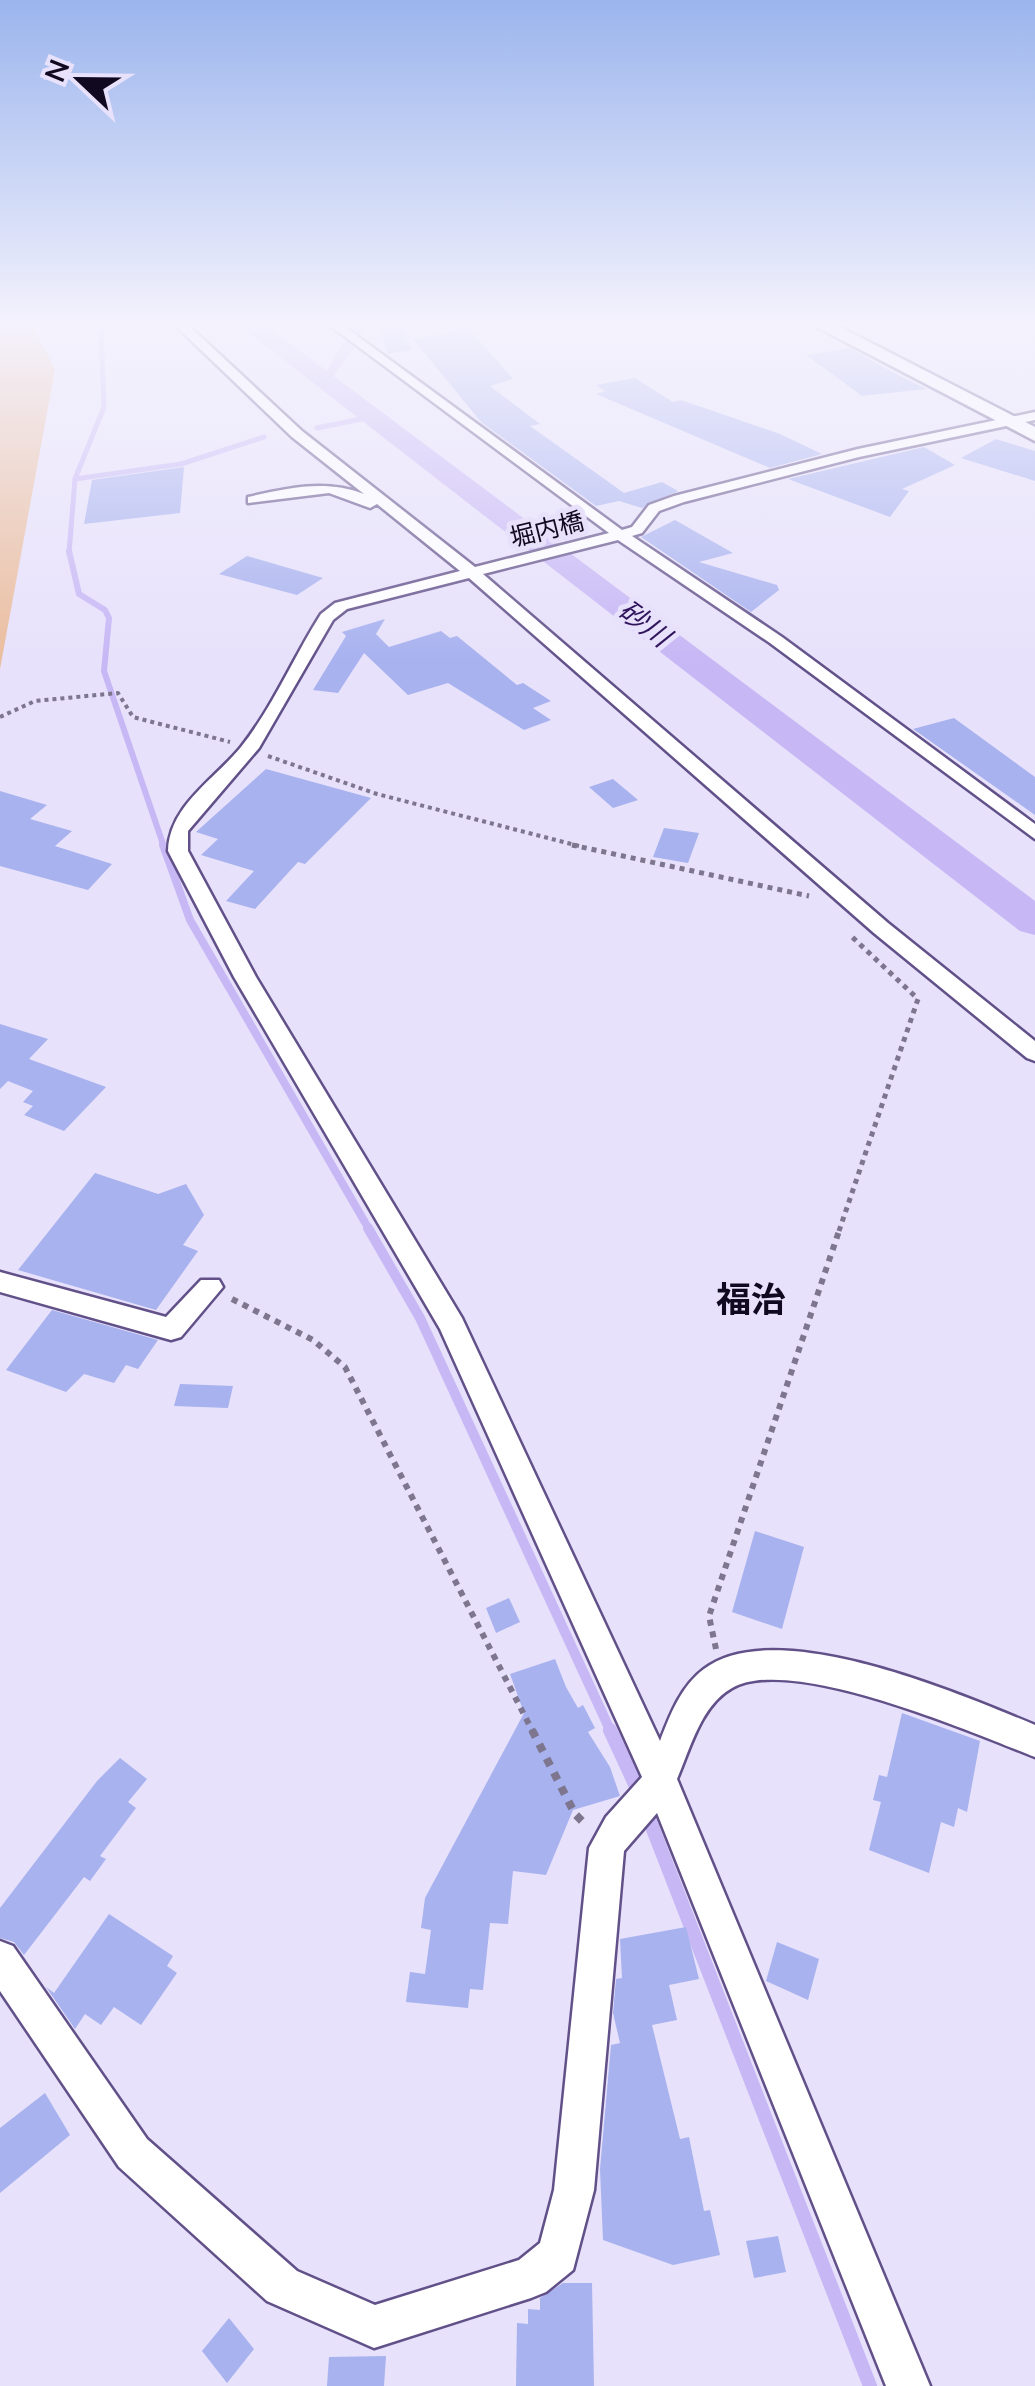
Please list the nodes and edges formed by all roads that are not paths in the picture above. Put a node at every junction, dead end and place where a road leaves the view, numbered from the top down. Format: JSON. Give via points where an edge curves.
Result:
{"nodes":[{"id":1,"x":303,"y":438,"type":"edge"},
{"id":2,"x":489,"y":438,"type":"edge"},
{"id":3,"x":932,"y":438,"type":"edge"},
{"id":4,"x":253,"y":500,"type":"dead end"},
{"id":5,"x":620,"y":535,"type":"junction"},
{"id":6,"x":477,"y":569,"type":"junction"},
{"id":7,"x":364,"y":598,"type":"junction"},
{"id":8,"x":1035,"y":834,"type":"edge"},
{"id":9,"x":1035,"y":1053,"type":"edge"},
{"id":10,"x":0,"y":1282,"type":"edge"},
{"id":11,"x":210,"y":1288,"type":"road end"},
{"id":12,"x":1035,"y":1741,"type":"edge"},
{"id":13,"x":648,"y":1794,"type":"junction"},
{"id":14,"x":0,"y":1960,"type":"edge"},
{"id":15,"x":908,"y":2386,"type":"edge"}],
"edges":[{"from":1,"to":6,"type":"street"},
{"from":2,"to":5,"type":"street"},
{"from":3,"to":5,"type":"street","via":[[679,499],[654,508],[636,530]]},
{"from":4,"to":7,"type":"street","via":[[327,488],[361,496],[436,561],[434,578],[374,588]]},
{"from":5,"to":6,"type":"street","name":"堀内橋"},
{"from":5,"to":8,"type":"street","via":[[776,640]]},
{"from":6,"to":7,"type":"street","name":"堀内橋","via":[[422,589]]},
{"from":6,"to":9,"type":"street","via":[[881,928]]},
{"from":7,"to":13,"type":"street","via":[[327,618],[250,748],[178,831],[178,851],[452,1326]]},
{"from":10,"to":11,"type":"street","via":[[171,1329]]},
{"from":12,"to":13,"type":"street","via":[[816,1666],[764,1663],[721,1676],[690,1709]]},
{"from":13,"to":14,"type":"street","via":[[608,1848],[574,2190],[558,2254],[531,2277],[374,2327],[282,2286],[132,2154]]},
{"from":13,"to":15,"type":"street"}]}
